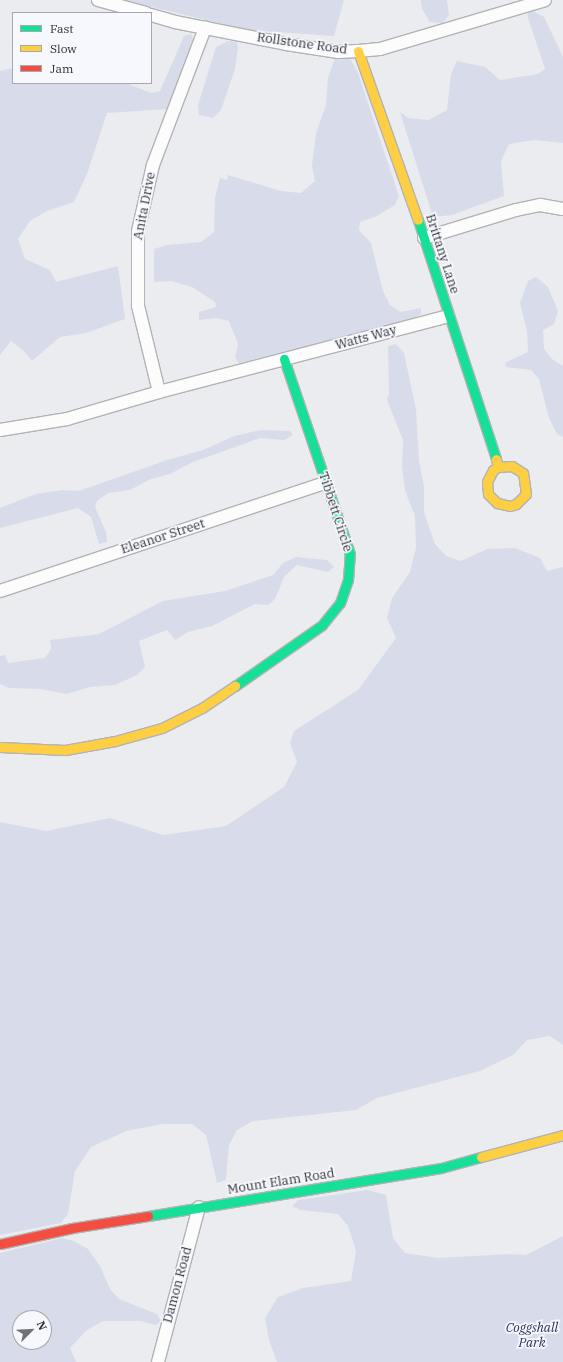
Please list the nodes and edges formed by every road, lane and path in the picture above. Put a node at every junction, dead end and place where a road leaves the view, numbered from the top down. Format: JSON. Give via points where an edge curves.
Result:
{"nodes":[{"id":1,"x":98,"y":0,"type":"edge"},
{"id":2,"x":545,"y":0,"type":"edge"},
{"id":3,"x":142,"y":12,"type":"edge"},
{"id":4,"x":152,"y":15,"type":"edge"},
{"id":5,"x":205,"y":28,"type":"junction"},
{"id":6,"x":358,"y":51,"type":"junction"},
{"id":7,"x":563,"y":209,"type":"edge"},
{"id":8,"x":424,"y":238,"type":"junction"},
{"id":9,"x":448,"y":316,"type":"junction"},
{"id":10,"x":284,"y":359,"type":"junction"},
{"id":11,"x":160,"y":392,"type":"junction"},
{"id":12,"x":0,"y":430,"type":"edge"},
{"id":13,"x":498,"y":467,"type":"junction"},
{"id":14,"x":326,"y":483,"type":"junction"},
{"id":15,"x":0,"y":591,"type":"edge"},
{"id":16,"x":0,"y":747,"type":"edge"},
{"id":17,"x":563,"y":1135,"type":"edge"},
{"id":18,"x":199,"y":1207,"type":"junction"},
{"id":19,"x":0,"y":1244,"type":"edge"},
{"id":20,"x":158,"y":1362,"type":"edge"}],
"edges":[{"from":1,"to":3,"type":"street"},
{"from":2,"to":6,"type":"street","name":"Rollstone Road","via":[[385,48]]},
{"from":4,"to":5,"type":"street","name":"Rollstone Road"},
{"from":5,"to":6,"type":"street","name":"Rollstone Road","via":[[338,52]]},
{"from":5,"to":11,"type":"street","name":"Anita Drive","via":[[153,165],[138,231],[139,311]]},
{"from":6,"to":8,"type":"street","name":"Brittany Lane"},
{"from":7,"to":8,"type":"street","via":[[540,205],[516,210]]},
{"from":8,"to":9,"type":"street","name":"Brittany Lane"},
{"from":9,"to":10,"type":"street","name":"Watts Way"},
{"from":9,"to":13,"type":"street","name":"Brittany Lane"},
{"from":10,"to":11,"type":"street"},
{"from":10,"to":14,"type":"street","name":"Tibbett Circle"},
{"from":11,"to":12,"type":"street","via":[[67,419]]},
{"from":13,"to":13,"type":"street","via":[[493,470],[487,482],[488,494],[503,505],[516,504],[526,494],[523,473],[512,466]]},
{"from":14,"to":15,"type":"street","name":"Eleanor Street"},
{"from":14,"to":16,"type":"street","name":"Tibbett Circle","via":[[350,554],[348,580],[340,602],[322,625],[202,708],[162,728],[115,742],[65,750]]},
{"from":17,"to":18,"type":"street","name":"Mount Elam Road","via":[[441,1168]]},
{"from":18,"to":19,"type":"street","name":"Mount Elam Road","via":[[72,1228]]},
{"from":18,"to":20,"type":"street","name":"Damon Road"}]}
